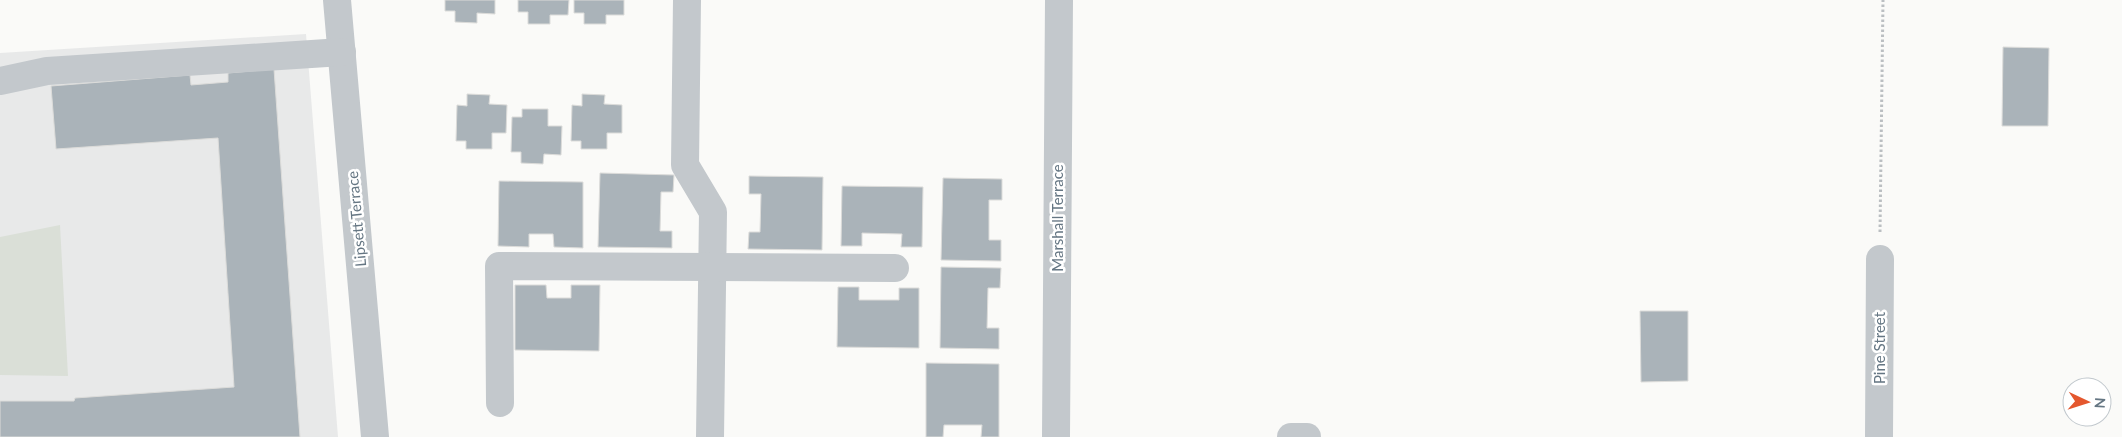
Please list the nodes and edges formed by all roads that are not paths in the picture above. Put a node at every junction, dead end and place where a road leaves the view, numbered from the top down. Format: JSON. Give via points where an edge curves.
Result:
{"nodes":[{"id":1,"x":337,"y":0,"type":"edge"},
{"id":2,"x":687,"y":0,"type":"edge"},
{"id":3,"x":1059,"y":0,"type":"edge"},
{"id":4,"x":342,"y":52,"type":"junction"},
{"id":5,"x":0,"y":81,"type":"edge"},
{"id":6,"x":1880,"y":259,"type":"road end"},
{"id":7,"x":712,"y":267,"type":"junction"},
{"id":8,"x":895,"y":268,"type":"dead end"},
{"id":9,"x":500,"y":403,"type":"dead end"},
{"id":10,"x":375,"y":437,"type":"edge"},
{"id":11,"x":710,"y":437,"type":"edge"},
{"id":12,"x":1056,"y":437,"type":"edge"},
{"id":13,"x":1291,"y":437,"type":"edge"},
{"id":14,"x":1307,"y":437,"type":"edge"},
{"id":15,"x":1879,"y":437,"type":"edge"}],
"edges":[{"from":1,"to":4,"type":"street","name":"Lipsett Terrace"},
{"from":2,"to":7,"type":"street","via":[[685,165],[713,212]]},
{"from":3,"to":12,"type":"street","name":"Marshall Terrace"},
{"from":4,"to":5,"type":"street","via":[[47,71]]},
{"from":4,"to":10,"type":"street","name":"Lipsett Terrace"},
{"from":6,"to":15,"type":"street","name":"Pine Street"},
{"from":7,"to":8,"type":"street"},
{"from":7,"to":9,"type":"street","via":[[499,266]]},
{"from":7,"to":11,"type":"street"},
{"from":13,"to":14,"type":"street"}]}
